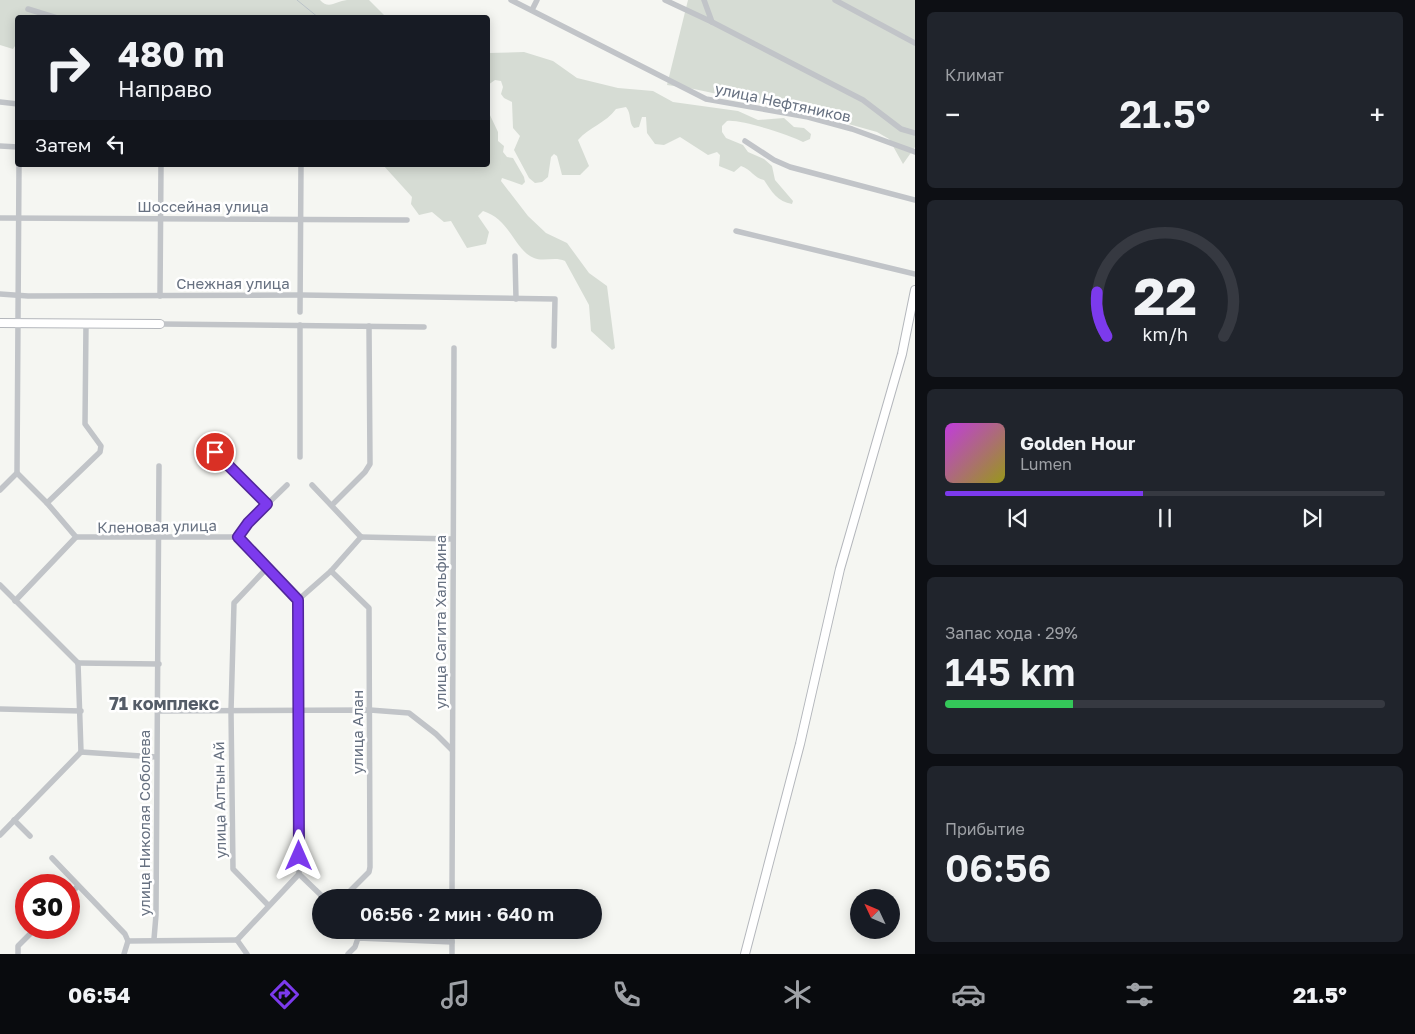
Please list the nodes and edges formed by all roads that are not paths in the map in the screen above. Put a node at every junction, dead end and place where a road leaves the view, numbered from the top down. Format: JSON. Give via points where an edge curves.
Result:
{"nodes":[{"id":1,"x":537,"y":0,"type":"edge"},
{"id":2,"x":665,"y":0,"type":"edge"},
{"id":3,"x":704,"y":0,"type":"edge"},
{"id":4,"x":835,"y":0,"type":"edge"},
{"id":5,"x":513,"y":1,"type":"edge"},
{"id":6,"x":28,"y":9,"type":"dead end"},
{"id":7,"x":532,"y":10,"type":"junction"},
{"id":8,"x":47,"y":15,"type":"edge"},
{"id":9,"x":712,"y":22,"type":"junction"},
{"id":10,"x":915,"y":43,"type":"edge"},
{"id":11,"x":0,"y":102,"type":"edge"},
{"id":12,"x":15,"y":104,"type":"edge"},
{"id":13,"x":915,"y":133,"type":"edge"},
{"id":14,"x":745,"y":141,"type":"dead end"},
{"id":15,"x":0,"y":146,"type":"edge"},
{"id":16,"x":15,"y":147,"type":"edge"},
{"id":17,"x":915,"y":152,"type":"edge"},
{"id":18,"x":19,"y":167,"type":"edge"},
{"id":19,"x":160,"y":167,"type":"edge"},
{"id":20,"x":301,"y":167,"type":"edge"},
{"id":21,"x":915,"y":200,"type":"edge"},
{"id":22,"x":0,"y":218,"type":"edge"},
{"id":23,"x":19,"y":218,"type":"junction"},
{"id":24,"x":161,"y":218,"type":"junction"},
{"id":25,"x":300,"y":219,"type":"junction"},
{"id":26,"x":407,"y":220,"type":"dead end"},
{"id":27,"x":736,"y":231,"type":"dead end"},
{"id":28,"x":515,"y":256,"type":"dead end"},
{"id":29,"x":915,"y":274,"type":"edge"},
{"id":30,"x":915,"y":290,"type":"edge"},
{"id":31,"x":0,"y":294,"type":"edge"},
{"id":32,"x":19,"y":295,"type":"junction"},
{"id":33,"x":301,"y":295,"type":"junction"},
{"id":34,"x":160,"y":296,"type":"junction"},
{"id":35,"x":516,"y":299,"type":"junction"},
{"id":36,"x":300,"y":312,"type":"dead end"},
{"id":37,"x":0,"y":323,"type":"edge"},
{"id":38,"x":19,"y":324,"type":"junction"},
{"id":39,"x":86,"y":324,"type":"junction"},
{"id":40,"x":160,"y":324,"type":"joint"},
{"id":41,"x":300,"y":325,"type":"junction"},
{"id":42,"x":369,"y":326,"type":"junction"},
{"id":43,"x":424,"y":327,"type":"dead end"},
{"id":44,"x":554,"y":346,"type":"dead end"},
{"id":45,"x":454,"y":348,"type":"dead end"},
{"id":46,"x":215,"y":452,"type":"dead end"},
{"id":47,"x":300,"y":457,"type":"dead end"},
{"id":48,"x":159,"y":466,"type":"dead end"},
{"id":49,"x":17,"y":473,"type":"junction"},
{"id":50,"x":287,"y":485,"type":"dead end"},
{"id":51,"x":312,"y":485,"type":"dead end"},
{"id":52,"x":0,"y":490,"type":"edge"},
{"id":53,"x":47,"y":503,"type":"junction"},
{"id":54,"x":267,"y":504,"type":"junction"},
{"id":55,"x":332,"y":505,"type":"junction"},
{"id":56,"x":361,"y":536,"type":"junction"},
{"id":57,"x":76,"y":537,"type":"junction"},
{"id":58,"x":238,"y":537,"type":"junction"},
{"id":59,"x":157,"y":538,"type":"junction"},
{"id":60,"x":453,"y":539,"type":"junction"},
{"id":61,"x":267,"y":568,"type":"junction"},
{"id":62,"x":331,"y":570,"type":"junction"},
{"id":63,"x":0,"y":585,"type":"edge"},
{"id":64,"x":298,"y":600,"type":"junction"},
{"id":65,"x":15,"y":601,"type":"junction"},
{"id":66,"x":78,"y":663,"type":"junction"},
{"id":67,"x":159,"y":664,"type":"junction"},
{"id":68,"x":0,"y":709,"type":"edge"},
{"id":69,"x":370,"y":710,"type":"junction"},
{"id":70,"x":81,"y":711,"type":"junction"},
{"id":71,"x":157,"y":711,"type":"junction"},
{"id":72,"x":231,"y":711,"type":"junction"},
{"id":73,"x":299,"y":711,"type":"junction"},
{"id":74,"x":452,"y":750,"type":"junction"},
{"id":75,"x":81,"y":752,"type":"junction"},
{"id":76,"x":156,"y":757,"type":"junction"},
{"id":77,"x":14,"y":820,"type":"junction"},
{"id":78,"x":0,"y":835,"type":"edge"},
{"id":79,"x":30,"y":836,"type":"dead end"},
{"id":80,"x":52,"y":858,"type":"dead end"},
{"id":81,"x":67,"y":874,"type":"edge"},
{"id":82,"x":299,"y":874,"type":"junction"},
{"id":83,"x":80,"y":888,"type":"edge"},
{"id":84,"x":315,"y":889,"type":"edge"},
{"id":85,"x":352,"y":889,"type":"edge"},
{"id":86,"x":452,"y":889,"type":"edge"},
{"id":87,"x":268,"y":905,"type":"junction"},
{"id":88,"x":25,"y":939,"type":"edge"},
{"id":89,"x":154,"y":940,"type":"junction"},
{"id":90,"x":237,"y":940,"type":"junction"},
{"id":91,"x":128,"y":941,"type":"junction"},
{"id":92,"x":452,"y":942,"type":"joint"},
{"id":93,"x":18,"y":954,"type":"edge"},
{"id":94,"x":124,"y":954,"type":"edge"},
{"id":95,"x":247,"y":954,"type":"edge"},
{"id":96,"x":348,"y":954,"type":"edge"},
{"id":97,"x":452,"y":954,"type":"edge"},
{"id":98,"x":745,"y":954,"type":"edge"}],
"edges":[{"from":1,"to":7,"type":"street"},
{"from":2,"to":9,"type":"street"},
{"from":3,"to":9,"type":"street"},
{"from":4,"to":10,"type":"street"},
{"from":5,"to":7,"type":"street","name":"улица Нефтяников"},
{"from":6,"to":8,"type":"street"},
{"from":7,"to":17,"type":"street","name":"улица Нефтяников","via":[[706,98],[808,117]]},
{"from":9,"to":13,"type":"street","via":[[863,100],[901,129]]},
{"from":11,"to":12,"type":"street"},
{"from":14,"to":21,"type":"street","via":[[790,167]]},
{"from":15,"to":16,"type":"street"},
{"from":18,"to":23,"type":"street"},
{"from":19,"to":24,"type":"street"},
{"from":20,"to":25,"type":"street"},
{"from":22,"to":23,"type":"street","name":"Шоссейная улица"},
{"from":23,"to":24,"type":"street","name":"Шоссейная улица"},
{"from":23,"to":32,"type":"street"},
{"from":24,"to":25,"type":"street","name":"Шоссейная улица"},
{"from":24,"to":34,"type":"street"},
{"from":25,"to":26,"type":"street","name":"Шоссейная улица"},
{"from":25,"to":33,"type":"street"},
{"from":27,"to":29,"type":"street"},
{"from":28,"to":35,"type":"street"},
{"from":30,"to":98,"type":"street","via":[[902,354],[840,569],[800,744]]},
{"from":31,"to":32,"type":"street","name":"Снежная улица"},
{"from":32,"to":34,"type":"street","name":"Снежная улица"},
{"from":32,"to":38,"type":"street"},
{"from":33,"to":34,"type":"street","name":"Снежная улица"},
{"from":33,"to":35,"type":"street","name":"Снежная улица"},
{"from":33,"to":36,"type":"street"},
{"from":35,"to":44,"type":"street","name":"Снежная улица","via":[[555,299]]},
{"from":37,"to":38,"type":"street"},
{"from":38,"to":39,"type":"street"},
{"from":38,"to":49,"type":"street"},
{"from":39,"to":40,"type":"street"},
{"from":39,"to":53,"type":"street","via":[[85,424],[101,446],[100,452]]},
{"from":40,"to":41,"type":"street"},
{"from":41,"to":42,"type":"street"},
{"from":41,"to":47,"type":"street"},
{"from":42,"to":43,"type":"street"},
{"from":42,"to":55,"type":"street","via":[[370,464]]},
{"from":45,"to":60,"type":"street","name":"улица Сагита Хальфина"},
{"from":46,"to":54,"type":"street"},
{"from":48,"to":59,"type":"street","name":"улица Николая Соболева"},
{"from":49,"to":52,"type":"street"},
{"from":49,"to":53,"type":"street"},
{"from":50,"to":54,"type":"street"},
{"from":51,"to":55,"type":"street"},
{"from":53,"to":57,"type":"street"},
{"from":54,"to":58,"type":"street"},
{"from":55,"to":56,"type":"street"},
{"from":56,"to":60,"type":"street"},
{"from":56,"to":62,"type":"street"},
{"from":57,"to":59,"type":"street","name":"Кленовая улица"},
{"from":57,"to":65,"type":"street"},
{"from":58,"to":59,"type":"street","name":"Кленовая улица"},
{"from":58,"to":61,"type":"street"},
{"from":59,"to":67,"type":"street","name":"улица Николая Соболева"},
{"from":60,"to":74,"type":"street","name":"улица Сагита Хальфина"},
{"from":61,"to":64,"type":"street"},
{"from":61,"to":72,"type":"street","name":"улица Алтын Ай","via":[[234,603]]},
{"from":62,"to":64,"type":"street"},
{"from":62,"to":69,"type":"street","name":"улица Алан","via":[[369,608]]},
{"from":63,"to":65,"type":"street"},
{"from":64,"to":73,"type":"street"},
{"from":65,"to":66,"type":"street"},
{"from":66,"to":67,"type":"street"},
{"from":66,"to":70,"type":"street"},
{"from":67,"to":71,"type":"street","name":"улица Николая Соболева"},
{"from":68,"to":70,"type":"street"},
{"from":69,"to":73,"type":"street"},
{"from":69,"to":74,"type":"street","via":[[409,713]]},
{"from":69,"to":85,"type":"street","name":"улица Алан","via":[[370,867]]},
{"from":70,"to":75,"type":"street"},
{"from":71,"to":72,"type":"street"},
{"from":71,"to":76,"type":"street","name":"улица Николая Соболева"},
{"from":72,"to":73,"type":"street"},
{"from":72,"to":87,"type":"street","name":"улица Алтын Ай","via":[[233,869]]},
{"from":73,"to":82,"type":"street"},
{"from":74,"to":86,"type":"street","name":"улица Сагита Хальфина"},
{"from":75,"to":76,"type":"street"},
{"from":75,"to":77,"type":"street"},
{"from":76,"to":89,"type":"street","name":"улица Николая Соболева"},
{"from":77,"to":78,"type":"street"},
{"from":77,"to":79,"type":"street"},
{"from":80,"to":81,"type":"street"},
{"from":82,"to":84,"type":"street"},
{"from":82,"to":87,"type":"street"},
{"from":83,"to":91,"type":"street"},
{"from":87,"to":90,"type":"street"},
{"from":88,"to":93,"type":"street","via":[[18,946]]},
{"from":89,"to":90,"type":"street"},
{"from":89,"to":91,"type":"street"},
{"from":90,"to":95,"type":"street"},
{"from":91,"to":94,"type":"street"},
{"from":92,"to":96,"type":"street","via":[[358,938]]},
{"from":92,"to":97,"type":"street"}]}
